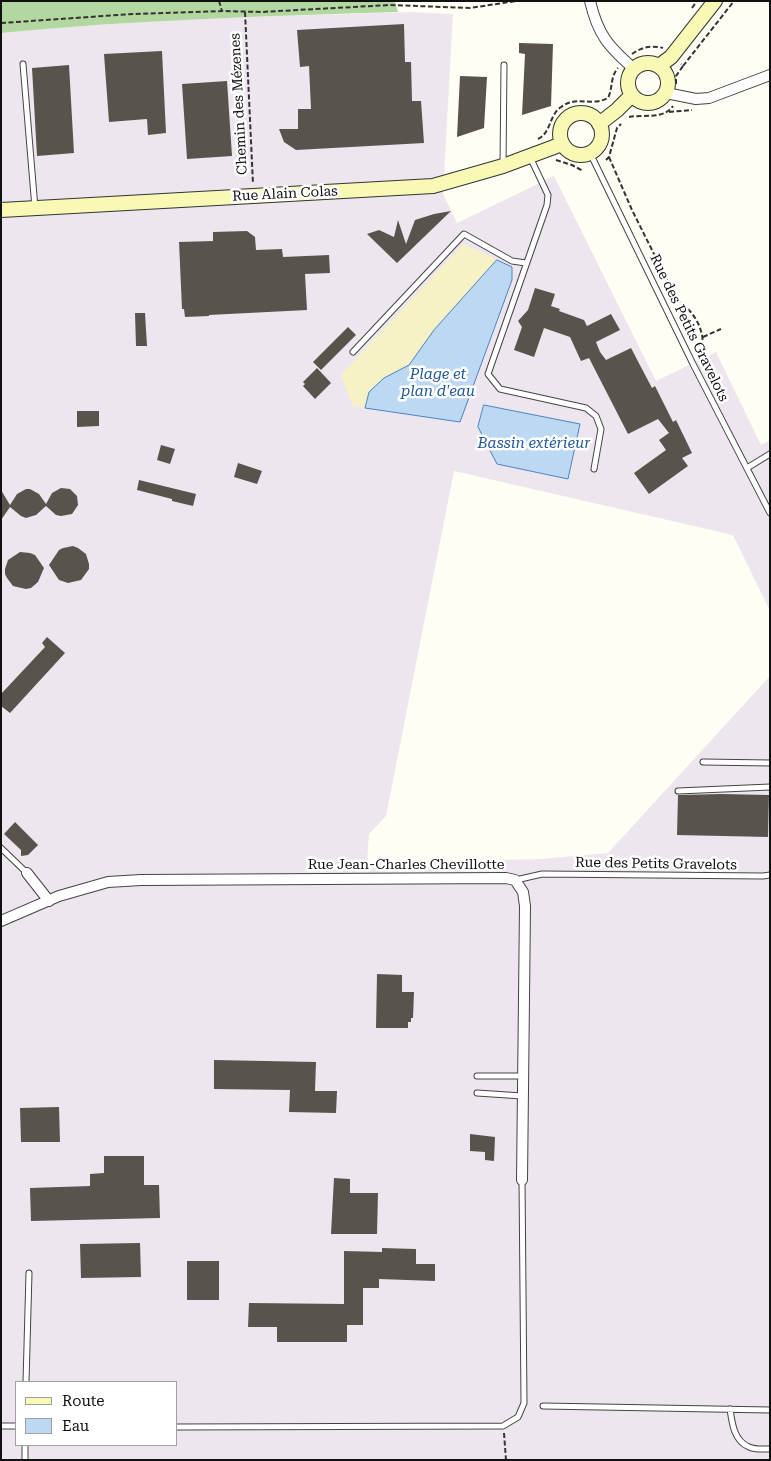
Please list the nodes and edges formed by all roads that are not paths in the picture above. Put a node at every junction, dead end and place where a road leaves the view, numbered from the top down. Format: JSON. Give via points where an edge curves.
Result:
{"nodes":[{"id":1,"x":590,"y":1,"type":"edge"},
{"id":2,"x":715,"y":1,"type":"edge"},
{"id":3,"x":23,"y":64,"type":"dead end"},
{"id":4,"x":504,"y":64,"type":"dead end"},
{"id":5,"x":629,"y":65,"type":"junction"},
{"id":6,"x":659,"y":66,"type":"junction"},
{"id":7,"x":770,"y":75,"type":"edge"},
{"id":8,"x":671,"y":94,"type":"junction"},
{"id":9,"x":631,"y":96,"type":"junction"},
{"id":10,"x":599,"y":124,"type":"junction"},
{"id":11,"x":562,"y":144,"type":"junction"},
{"id":12,"x":590,"y":153,"type":"junction"},
{"id":13,"x":530,"y":156,"type":"junction"},
{"id":14,"x":503,"y":166,"type":"junction"},
{"id":15,"x":34,"y":208,"type":"junction"},
{"id":16,"x":1,"y":210,"type":"edge"},
{"id":17,"x":526,"y":263,"type":"junction"},
{"id":18,"x":353,"y":352,"type":"dead end"},
{"id":19,"x":770,"y":454,"type":"edge"},
{"id":20,"x":594,"y":468,"type":"dead end"},
{"id":21,"x":748,"y":468,"type":"junction"},
{"id":22,"x":770,"y":513,"type":"edge"},
{"id":23,"x":703,"y":762,"type":"dead end"},
{"id":24,"x":770,"y":763,"type":"edge"},
{"id":25,"x":770,"y":787,"type":"edge"},
{"id":26,"x":678,"y":791,"type":"dead end"},
{"id":27,"x":1,"y":848,"type":"edge"},
{"id":28,"x":27,"y":873,"type":"joint"},
{"id":29,"x":770,"y":875,"type":"edge"},
{"id":30,"x":515,"y":880,"type":"junction"},
{"id":31,"x":49,"y":900,"type":"junction"},
{"id":32,"x":1,"y":921,"type":"edge"},
{"id":33,"x":477,"y":1076,"type":"dead end"},
{"id":34,"x":522,"y":1076,"type":"junction"},
{"id":35,"x":477,"y":1093,"type":"dead end"},
{"id":36,"x":522,"y":1096,"type":"junction"},
{"id":37,"x":522,"y":1180,"type":"joint"},
{"id":38,"x":29,"y":1273,"type":"dead end"},
{"id":39,"x":26,"y":1381,"type":"edge"},
{"id":40,"x":542,"y":1406,"type":"dead end"},
{"id":41,"x":730,"y":1409,"type":"junction"},
{"id":42,"x":770,"y":1410,"type":"edge"},
{"id":43,"x":1,"y":1426,"type":"edge"},
{"id":44,"x":15,"y":1426,"type":"edge"},
{"id":45,"x":178,"y":1427,"type":"edge"},
{"id":46,"x":25,"y":1446,"type":"edge"},
{"id":47,"x":770,"y":1449,"type":"edge"},
{"id":48,"x":25,"y":1460,"type":"edge"}],
"edges":[{"from":1,"to":5,"type":"street","via":[[601,34]]},
{"from":2,"to":6,"type":"street","via":[[671,56]]},
{"from":3,"to":15,"type":"lane"},
{"from":4,"to":14,"type":"lane"},
{"from":5,"to":6,"type":"street","via":[[646,63]]},
{"from":5,"to":9,"type":"street","via":[[627,82]]},
{"from":6,"to":8,"type":"street","via":[[668,78]]},
{"from":7,"to":8,"type":"street","via":[[710,98]]},
{"from":8,"to":9,"type":"street","via":[[645,104]]},
{"from":9,"to":10,"type":"street"},
{"from":10,"to":11,"type":"street","via":[[588,115],[574,114],[560,130]]},
{"from":10,"to":12,"type":"street","via":[[600,143]]},
{"from":11,"to":12,"type":"street","via":[[578,155]]},
{"from":11,"to":13,"type":"street","name":"Rue Alain Colas"},
{"from":12,"to":21,"type":"lane","name":"Rue des Petits Gravelots"},
{"from":13,"to":14,"type":"street","name":"Rue Alain Colas"},
{"from":13,"to":17,"type":"lane","via":[[548,195]]},
{"from":14,"to":15,"type":"street","name":"Rue Alain Colas","via":[[433,186]]},
{"from":15,"to":16,"type":"street","name":"Rue Alain Colas"},
{"from":17,"to":18,"type":"lane","via":[[512,261],[464,234]]},
{"from":17,"to":20,"type":"lane","via":[[488,374],[500,389],[586,408],[596,416],[601,429]]},
{"from":19,"to":21,"type":"lane"},
{"from":21,"to":22,"type":"lane","name":"Rue des Petits Gravelots"},
{"from":23,"to":24,"type":"lane"},
{"from":25,"to":26,"type":"lane"},
{"from":27,"to":28,"type":"lane"},
{"from":28,"to":31,"type":"street"},
{"from":29,"to":30,"type":"lane","name":"Rue des Petits Gravelots","via":[[542,874]]},
{"from":30,"to":31,"type":"street","name":"Rue Jean-Charles Chevillotte","via":[[141,880],[108,882]]},
{"from":30,"to":34,"type":"street","name":"Rue Jean-Charles Chevillotte","via":[[523,892],[525,906]]},
{"from":31,"to":32,"type":"street","name":"Rue Jean-Charles Chevillotte"},
{"from":33,"to":34,"type":"lane"},
{"from":34,"to":36,"type":"street","name":"Rue Jean-Charles Chevillotte"},
{"from":35,"to":36,"type":"lane"},
{"from":36,"to":37,"type":"street","name":"Rue Jean-Charles Chevillotte"},
{"from":37,"to":45,"type":"lane","via":[[524,1403],[518,1417],[503,1426]]},
{"from":38,"to":39,"type":"lane"},
{"from":40,"to":41,"type":"lane"},
{"from":41,"to":42,"type":"lane"},
{"from":41,"to":47,"type":"lane","via":[[740,1440],[750,1448]]},
{"from":43,"to":44,"type":"lane"},
{"from":46,"to":48,"type":"lane"}]}
